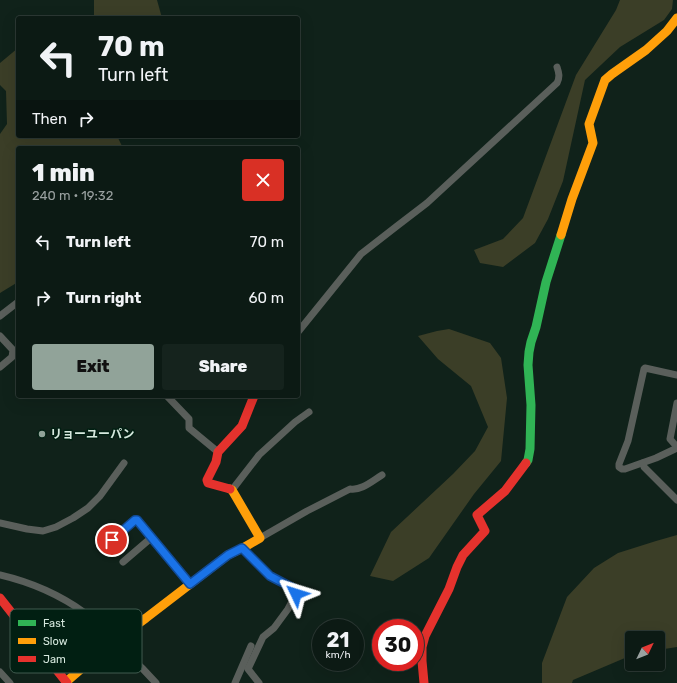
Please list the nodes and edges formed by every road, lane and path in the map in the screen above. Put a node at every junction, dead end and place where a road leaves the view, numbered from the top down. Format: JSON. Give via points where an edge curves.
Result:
{"nodes":[{"id":1,"x":677,"y":18,"type":"edge"},
{"id":2,"x":557,"y":67,"type":"dead end"},
{"id":3,"x":16,"y":304,"type":"edge"},
{"id":4,"x":0,"y":316,"type":"edge"},
{"id":5,"x":300,"y":330,"type":"edge"},
{"id":6,"x":0,"y":336,"type":"edge"},
{"id":7,"x":0,"y":367,"type":"edge"},
{"id":8,"x":677,"y":375,"type":"edge"},
{"id":9,"x":169,"y":398,"type":"edge"},
{"id":10,"x":253,"y":398,"type":"edge"},
{"id":11,"x":677,"y":403,"type":"edge"},
{"id":12,"x":309,"y":412,"type":"dead end"},
{"id":13,"x":677,"y":447,"type":"edge"},
{"id":14,"x":218,"y":452,"type":"junction"},
{"id":15,"x":124,"y":463,"type":"dead end"},
{"id":16,"x":643,"y":463,"type":"junction"},
{"id":17,"x":382,"y":475,"type":"dead end"},
{"id":18,"x":232,"y":490,"type":"junction"},
{"id":19,"x":677,"y":500,"type":"edge"},
{"id":20,"x":0,"y":523,"type":"edge"},
{"id":21,"x":151,"y":538,"type":"junction"},
{"id":22,"x":260,"y":538,"type":"junction"},
{"id":23,"x":112,"y":540,"type":"dead end"},
{"id":24,"x":242,"y":548,"type":"junction"},
{"id":25,"x":123,"y":562,"type":"dead end"},
{"id":26,"x":0,"y":575,"type":"edge"},
{"id":27,"x":190,"y":584,"type":"junction"},
{"id":28,"x":0,"y":598,"type":"edge"},
{"id":29,"x":79,"y":609,"type":"edge"},
{"id":30,"x":10,"y":611,"type":"edge"},
{"id":31,"x":142,"y":621,"type":"edge"},
{"id":32,"x":251,"y":646,"type":"dead end"},
{"id":33,"x":142,"y":669,"type":"edge"},
{"id":34,"x":248,"y":669,"type":"junction"},
{"id":35,"x":0,"y":672,"type":"edge"},
{"id":36,"x":58,"y":673,"type":"edge"},
{"id":37,"x":77,"y":673,"type":"edge"},
{"id":38,"x":10,"y":683,"type":"edge"},
{"id":39,"x":66,"y":683,"type":"edge"},
{"id":40,"x":156,"y":683,"type":"edge"},
{"id":41,"x":235,"y":683,"type":"edge"},
{"id":42,"x":238,"y":683,"type":"edge"},
{"id":43,"x":259,"y":683,"type":"edge"},
{"id":44,"x":424,"y":683,"type":"edge"}],
"edges":[{"from":1,"to":44,"type":"main road","via":[[646,50],[605,80],[589,124],[593,143],[546,282],[531,342],[528,365],[531,404],[528,460],[506,491],[477,515],[484,532],[463,555],[450,589],[425,636],[422,647]]},
{"from":2,"to":5,"type":"street","via":[[557,83],[427,204],[361,254]]},
{"from":3,"to":4,"type":"street"},
{"from":6,"to":7,"type":"street","via":[[13,350],[12,357]]},
{"from":8,"to":16,"type":"street","via":[[644,369],[628,441],[619,467],[625,469]]},
{"from":9,"to":14,"type":"street","via":[[189,419],[189,428]]},
{"from":10,"to":14,"type":"main road","via":[[242,426]]},
{"from":11,"to":13,"type":"street","via":[[670,439]]},
{"from":12,"to":18,"type":"street","via":[[258,455]]},
{"from":13,"to":16,"type":"street"},
{"from":14,"to":18,"type":"main road","via":[[208,483]]},
{"from":15,"to":20,"type":"street","via":[[100,496],[73,518],[43,531]]},
{"from":16,"to":19,"type":"street"},
{"from":17,"to":22,"type":"street","via":[[359,489],[350,489],[307,510]]},
{"from":18,"to":22,"type":"main road"},
{"from":21,"to":23,"type":"street","via":[[135,520]]},
{"from":21,"to":25,"type":"street"},
{"from":21,"to":27,"type":"street"},
{"from":22,"to":24,"type":"main road"},
{"from":24,"to":27,"type":"main road","via":[[228,555]]},
{"from":24,"to":34,"type":"street","via":[[270,576],[295,589],[296,594],[274,628],[263,637]]},
{"from":26,"to":29,"type":"street","via":[[50,592]]},
{"from":27,"to":31,"type":"main road"},
{"from":28,"to":30,"type":"main road"},
{"from":32,"to":41,"type":"street"},
{"from":33,"to":40,"type":"street"},
{"from":34,"to":42,"type":"street"},
{"from":34,"to":43,"type":"street"},
{"from":35,"to":38,"type":"street"},
{"from":36,"to":39,"type":"main road"},
{"from":37,"to":39,"type":"main road"}]}
